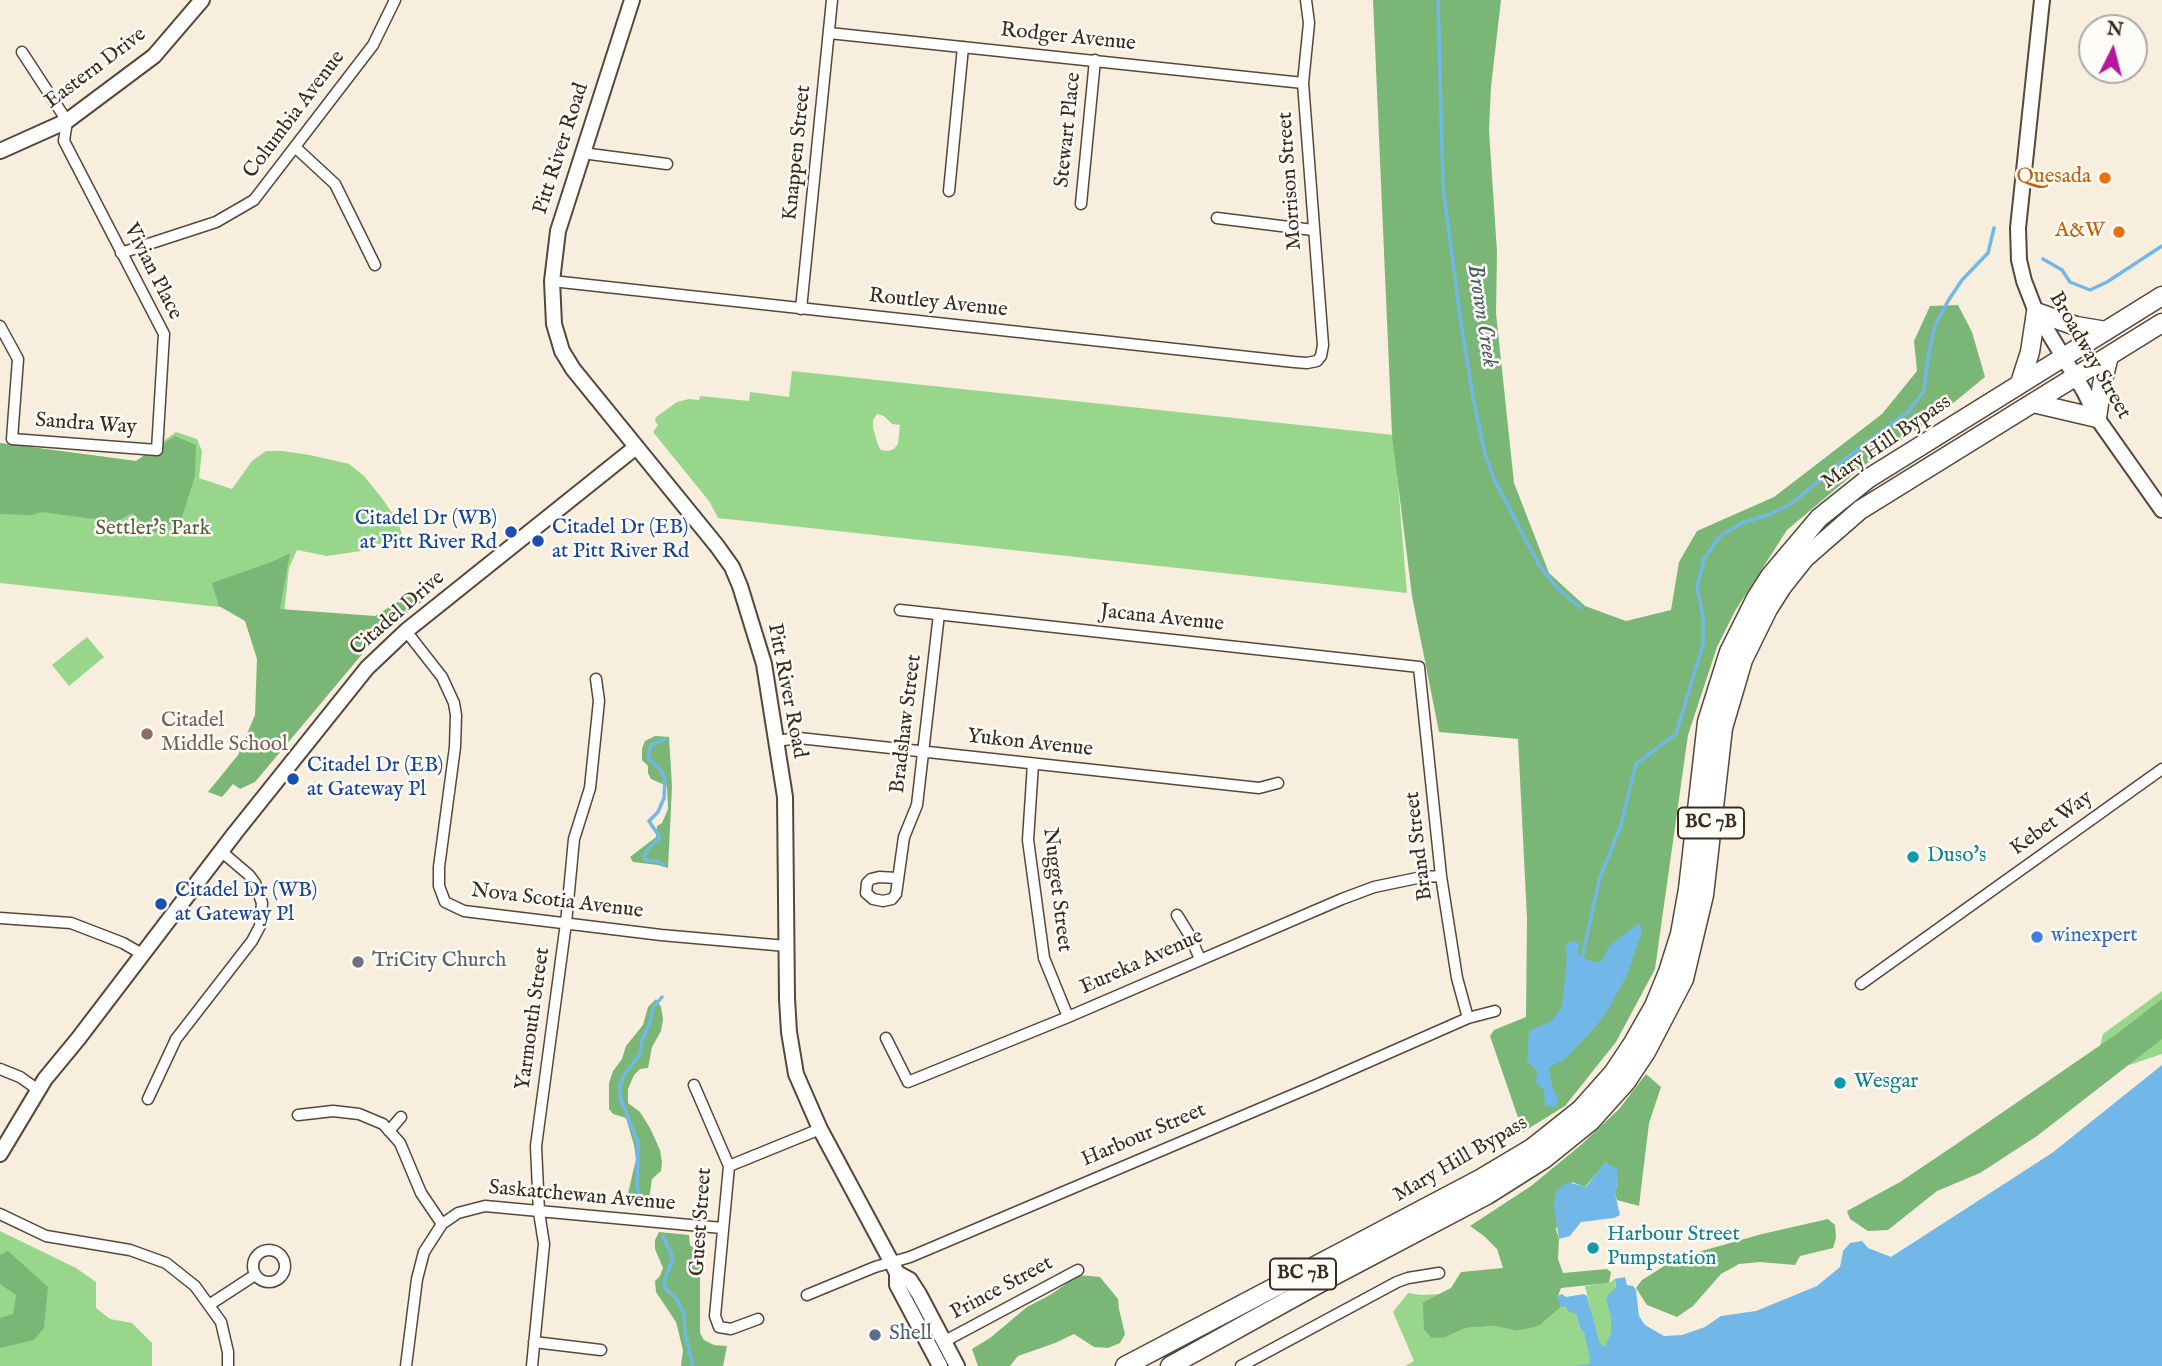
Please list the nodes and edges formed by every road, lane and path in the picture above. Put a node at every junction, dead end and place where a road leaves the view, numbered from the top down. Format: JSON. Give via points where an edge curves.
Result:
{"nodes":[{"id":1,"x":202,"y":0,"type":"edge"},
{"id":2,"x":395,"y":0,"type":"edge"},
{"id":3,"x":632,"y":0,"type":"edge"},
{"id":4,"x":832,"y":0,"type":"edge"},
{"id":5,"x":1306,"y":0,"type":"edge"},
{"id":6,"x":2042,"y":0,"type":"edge"},
{"id":7,"x":829,"y":33,"type":"junction"},
{"id":8,"x":963,"y":47,"type":"junction"},
{"id":9,"x":22,"y":52,"type":"dead end"},
{"id":10,"x":1095,"y":60,"type":"junction"},
{"id":11,"x":1303,"y":83,"type":"junction"},
{"id":12,"x":67,"y":121,"type":"junction"},
{"id":13,"x":295,"y":148,"type":"junction"},
{"id":14,"x":0,"y":151,"type":"edge"},
{"id":15,"x":582,"y":153,"type":"junction"},
{"id":16,"x":667,"y":164,"type":"dead end"},
{"id":17,"x":949,"y":191,"type":"dead end"},
{"id":18,"x":1081,"y":204,"type":"dead end"},
{"id":19,"x":1217,"y":218,"type":"dead end"},
{"id":20,"x":1313,"y":229,"type":"junction"},
{"id":21,"x":121,"y":253,"type":"junction"},
{"id":22,"x":375,"y":265,"type":"dead end"},
{"id":23,"x":552,"y":281,"type":"junction"},
{"id":24,"x":2162,"y":296,"type":"edge"},
{"id":25,"x":802,"y":309,"type":"junction"},
{"id":26,"x":2036,"y":312,"type":"junction"},
{"id":27,"x":2162,"y":323,"type":"edge"},
{"id":28,"x":0,"y":326,"type":"edge"},
{"id":29,"x":2106,"y":331,"type":"junction"},
{"id":30,"x":2063,"y":356,"type":"junction"},
{"id":31,"x":2109,"y":356,"type":"junction"},
{"id":32,"x":1319,"y":359,"type":"joint"},
{"id":33,"x":2075,"y":378,"type":"junction"},
{"id":34,"x":2020,"y":383,"type":"junction"},
{"id":35,"x":2033,"y":403,"type":"junction"},
{"id":36,"x":2097,"y":418,"type":"junction"},
{"id":37,"x":636,"y":447,"type":"junction"},
{"id":38,"x":157,"y":450,"type":"joint"},
{"id":39,"x":2162,"y":510,"type":"edge"},
{"id":40,"x":900,"y":610,"type":"dead end"},
{"id":41,"x":939,"y":614,"type":"junction"},
{"id":42,"x":406,"y":631,"type":"junction"},
{"id":43,"x":1419,"y":667,"type":"joint"},
{"id":44,"x":596,"y":679,"type":"dead end"},
{"id":45,"x":776,"y":741,"type":"junction"},
{"id":46,"x":923,"y":752,"type":"junction"},
{"id":47,"x":1033,"y":764,"type":"junction"},
{"id":48,"x":2162,"y":769,"type":"edge"},
{"id":49,"x":1278,"y":783,"type":"dead end"},
{"id":50,"x":222,"y":852,"type":"junction"},
{"id":51,"x":1441,"y":876,"type":"junction"},
{"id":52,"x":897,"y":878,"type":"dead end"},
{"id":53,"x":1177,"y":915,"type":"dead end"},
{"id":54,"x":0,"y":918,"type":"edge"},
{"id":55,"x":566,"y":923,"type":"junction"},
{"id":56,"x":786,"y":946,"type":"junction"},
{"id":57,"x":142,"y":954,"type":"junction"},
{"id":58,"x":1200,"y":959,"type":"junction"},
{"id":59,"x":1861,"y":984,"type":"dead end"},
{"id":60,"x":1495,"y":1011,"type":"dead end"},
{"id":61,"x":1068,"y":1017,"type":"junction"},
{"id":62,"x":1468,"y":1018,"type":"junction"},
{"id":63,"x":886,"y":1038,"type":"dead end"},
{"id":64,"x":0,"y":1069,"type":"edge"},
{"id":65,"x":694,"y":1084,"type":"dead end"},
{"id":66,"x":37,"y":1090,"type":"junction"},
{"id":67,"x":148,"y":1099,"type":"dead end"},
{"id":68,"x":298,"y":1115,"type":"dead end"},
{"id":69,"x":401,"y":1117,"type":"dead end"},
{"id":70,"x":820,"y":1129,"type":"junction"},
{"id":71,"x":389,"y":1131,"type":"junction"},
{"id":72,"x":0,"y":1154,"type":"edge"},
{"id":73,"x":729,"y":1166,"type":"junction"},
{"id":74,"x":539,"y":1212,"type":"junction"},
{"id":75,"x":0,"y":1214,"type":"edge"},
{"id":76,"x":442,"y":1224,"type":"junction"},
{"id":77,"x":722,"y":1228,"type":"junction"},
{"id":78,"x":895,"y":1268,"type":"junction"},
{"id":79,"x":1078,"y":1270,"type":"dead end"},
{"id":80,"x":1439,"y":1273,"type":"dead end"},
{"id":81,"x":255,"y":1275,"type":"dead end"},
{"id":82,"x":807,"y":1295,"type":"dead end"},
{"id":83,"x":209,"y":1305,"type":"junction"},
{"id":84,"x":758,"y":1319,"type":"dead end"},
{"id":85,"x":925,"y":1338,"type":"junction"},
{"id":86,"x":945,"y":1341,"type":"junction"},
{"id":87,"x":534,"y":1342,"type":"junction"},
{"id":88,"x":601,"y":1350,"type":"dead end"},
{"id":89,"x":228,"y":1366,"type":"edge"},
{"id":90,"x":407,"y":1366,"type":"edge"},
{"id":91,"x":531,"y":1366,"type":"edge"},
{"id":92,"x":940,"y":1366,"type":"edge"},
{"id":93,"x":957,"y":1366,"type":"edge"},
{"id":94,"x":1125,"y":1366,"type":"edge"},
{"id":95,"x":1170,"y":1366,"type":"edge"},
{"id":96,"x":1241,"y":1366,"type":"edge"}],
"edges":[{"from":1,"to":12,"type":"main road","name":"Eastern Drive","via":[[154,56]]},
{"from":2,"to":13,"type":"street","name":"Columbia Avenue","via":[[373,45]]},
{"from":3,"to":15,"type":"main road","name":"Pitt River Road"},
{"from":4,"to":7,"type":"street","name":"Knappen Street"},
{"from":5,"to":11,"type":"street","name":"Morrison Street","via":[[1309,23]]},
{"from":6,"to":26,"type":"main road","name":"Broadway Street","via":[[2018,228],[2019,260]]},
{"from":7,"to":8,"type":"street","name":"Rodger Avenue"},
{"from":7,"to":25,"type":"street","name":"Knappen Street"},
{"from":8,"to":10,"type":"street","name":"Rodger Avenue"},
{"from":8,"to":17,"type":"street"},
{"from":9,"to":12,"type":"street"},
{"from":10,"to":11,"type":"street","name":"Rodger Avenue"},
{"from":10,"to":18,"type":"street","name":"Stewart Place"},
{"from":11,"to":20,"type":"street","name":"Morrison Street"},
{"from":12,"to":14,"type":"main road","name":"Eastern Drive"},
{"from":12,"to":21,"type":"street","name":"Vivian Place","via":[[64,141]]},
{"from":13,"to":21,"type":"street","name":"Columbia Avenue","via":[[254,200],[216,222]]},
{"from":13,"to":22,"type":"street","via":[[335,184]]},
{"from":15,"to":16,"type":"street"},
{"from":15,"to":23,"type":"main road","name":"Pitt River Road","via":[[558,231]]},
{"from":19,"to":20,"type":"street"},
{"from":20,"to":32,"type":"street","name":"Morrison Street","via":[[1323,345]]},
{"from":21,"to":38,"type":"street","name":"Vivian Place","via":[[164,334]]},
{"from":23,"to":25,"type":"street","name":"Routley Avenue"},
{"from":23,"to":37,"type":"main road","name":"Pitt River Road","via":[[554,324],[566,359]]},
{"from":24,"to":29,"type":"highway","name":"Mary Hill Bypass","number":"BC 7B"},
{"from":25,"to":32,"type":"street","name":"Routley Avenue","via":[[1294,362]]},
{"from":26,"to":29,"type":"highway"},
{"from":26,"to":30,"type":"main road","name":"Broadway Street"},
{"from":26,"to":34,"type":"highway","via":[[2031,352]]},
{"from":27,"to":31,"type":"highway","name":"Mary Hill Bypass","number":"BC 7B"},
{"from":28,"to":38,"type":"street","name":"Sandra Way","via":[[18,359],[12,439]]},
{"from":29,"to":30,"type":"highway","name":"Mary Hill Bypass","number":"BC 7B"},
{"from":30,"to":33,"type":"main road","name":"Broadway Street"},
{"from":30,"to":34,"type":"highway","name":"Mary Hill Bypass","number":"BC 7B"},
{"from":31,"to":33,"type":"highway","name":"Mary Hill Bypass","number":"BC 7B"},
{"from":31,"to":36,"type":"highway"},
{"from":33,"to":35,"type":"highway","name":"Mary Hill Bypass","number":"BC 7B"},
{"from":33,"to":36,"type":"main road","name":"Broadway Street"},
{"from":34,"to":94,"type":"highway","name":"Mary Hill Bypass","number":"BC 7B","via":[[1848,494],[1796,543],[1756,598],[1729,652],[1707,722],[1688,890],[1668,972],[1633,1043],[1581,1109],[1532,1148],[1480,1179]]},
{"from":35,"to":36,"type":"highway"},
{"from":35,"to":95,"type":"highway","name":"Mary Hill Bypass","number":"BC 7B","via":[[1860,510],[1805,558],[1768,609],[1743,660],[1723,728],[1704,895],[1684,979],[1646,1052],[1617,1092],[1591,1121],[1544,1159],[1487,1195]]},
{"from":36,"to":39,"type":"main road","name":"Broadway Street"},
{"from":37,"to":42,"type":"main road","name":"Citadel Drive"},
{"from":37,"to":45,"type":"main road","name":"Pitt River Road","via":[[736,576],[764,664]]},
{"from":40,"to":41,"type":"street","name":"Jacana Avenue"},
{"from":41,"to":43,"type":"street","name":"Jacana Avenue"},
{"from":41,"to":46,"type":"street","name":"Bradshaw Street"},
{"from":42,"to":50,"type":"main road","name":"Citadel Drive","via":[[352,685]]},
{"from":42,"to":55,"type":"street","name":"Nova Scotia Avenue","via":[[442,677],[456,715],[439,867],[445,902],[464,911]]},
{"from":43,"to":51,"type":"street","name":"Brand Street"},
{"from":44,"to":55,"type":"street","name":"Yarmouth Street","via":[[599,701],[590,788],[575,839]]},
{"from":45,"to":46,"type":"street","name":"Yukon Avenue","via":[[799,738]]},
{"from":45,"to":56,"type":"main road","name":"Pitt River Road","via":[[786,815]]},
{"from":46,"to":47,"type":"street","name":"Yukon Avenue"},
{"from":46,"to":52,"type":"street","name":"Bradshaw Street","via":[[917,805],[905,832]]},
{"from":47,"to":49,"type":"street","name":"Yukon Avenue","via":[[1259,789]]},
{"from":47,"to":61,"type":"street","name":"Nugget Street","via":[[1028,840],[1044,958]]},
{"from":48,"to":59,"type":"street","name":"Kebet Way"},
{"from":50,"to":57,"type":"main road","name":"Citadel Drive"},
{"from":50,"to":67,"type":"street","via":[[249,874],[260,892],[260,926],[176,1039]]},
{"from":51,"to":58,"type":"street","name":"Eureka Avenue","via":[[1374,887]]},
{"from":51,"to":62,"type":"street","name":"Brand Street"},
{"from":53,"to":58,"type":"street"},
{"from":54,"to":57,"type":"street","via":[[71,923]]},
{"from":55,"to":56,"type":"street","name":"Nova Scotia Avenue"},
{"from":55,"to":74,"type":"street","name":"Yarmouth Street","via":[[536,1146]]},
{"from":56,"to":70,"type":"main road","name":"Pitt River Road","via":[[789,1032],[796,1074]]},
{"from":57,"to":66,"type":"main road","name":"Citadel Drive"},
{"from":58,"to":61,"type":"street","name":"Eureka Avenue"},
{"from":60,"to":62,"type":"street","name":"Harbour Street"},
{"from":61,"to":63,"type":"street","name":"Eureka Avenue","via":[[908,1082]]},
{"from":62,"to":78,"type":"street","name":"Harbour Street","via":[[910,1257]]},
{"from":64,"to":66,"type":"street"},
{"from":65,"to":73,"type":"street","name":"Guest Street"},
{"from":66,"to":72,"type":"main road","name":"Citadel Drive"},
{"from":68,"to":71,"type":"street","via":[[359,1114]]},
{"from":69,"to":71,"type":"street"},
{"from":70,"to":73,"type":"street"},
{"from":70,"to":78,"type":"main road","name":"Pitt River Road"},
{"from":71,"to":76,"type":"street","via":[[400,1143],[421,1193]]},
{"from":73,"to":77,"type":"street","name":"Guest Street"},
{"from":74,"to":76,"type":"street","name":"Saskatchewan Avenue","via":[[485,1206],[458,1213]]},
{"from":74,"to":77,"type":"street","name":"Saskatchewan Avenue"},
{"from":74,"to":87,"type":"street","name":"Yarmouth Street","via":[[544,1244]]},
{"from":75,"to":83,"type":"street","via":[[46,1236],[130,1250],[166,1264],[195,1286]]},
{"from":76,"to":90,"type":"street","via":[[424,1252],[417,1279]]},
{"from":77,"to":84,"type":"street","name":"Guest Street","via":[[715,1316],[719,1327],[731,1329]]},
{"from":78,"to":82,"type":"street","name":"Harbour Street","via":[[870,1269]]},
{"from":78,"to":85,"type":"main road","name":"Pitt River Road","via":[[897,1284]]},
{"from":78,"to":86,"type":"main road","name":"Pitt River Road","via":[[910,1280]]},
{"from":79,"to":86,"type":"street","name":"Prince Street"},
{"from":80,"to":96,"type":"street","via":[[1397,1282]]},
{"from":81,"to":83,"type":"street"},
{"from":83,"to":89,"type":"street","via":[[221,1322]]},
{"from":85,"to":86,"type":"main road"},
{"from":85,"to":92,"type":"main road","name":"Pitt River Road"},
{"from":86,"to":93,"type":"main road","name":"Pitt River Road"},
{"from":87,"to":88,"type":"street"},
{"from":87,"to":91,"type":"street","name":"Yarmouth Street"}]}
